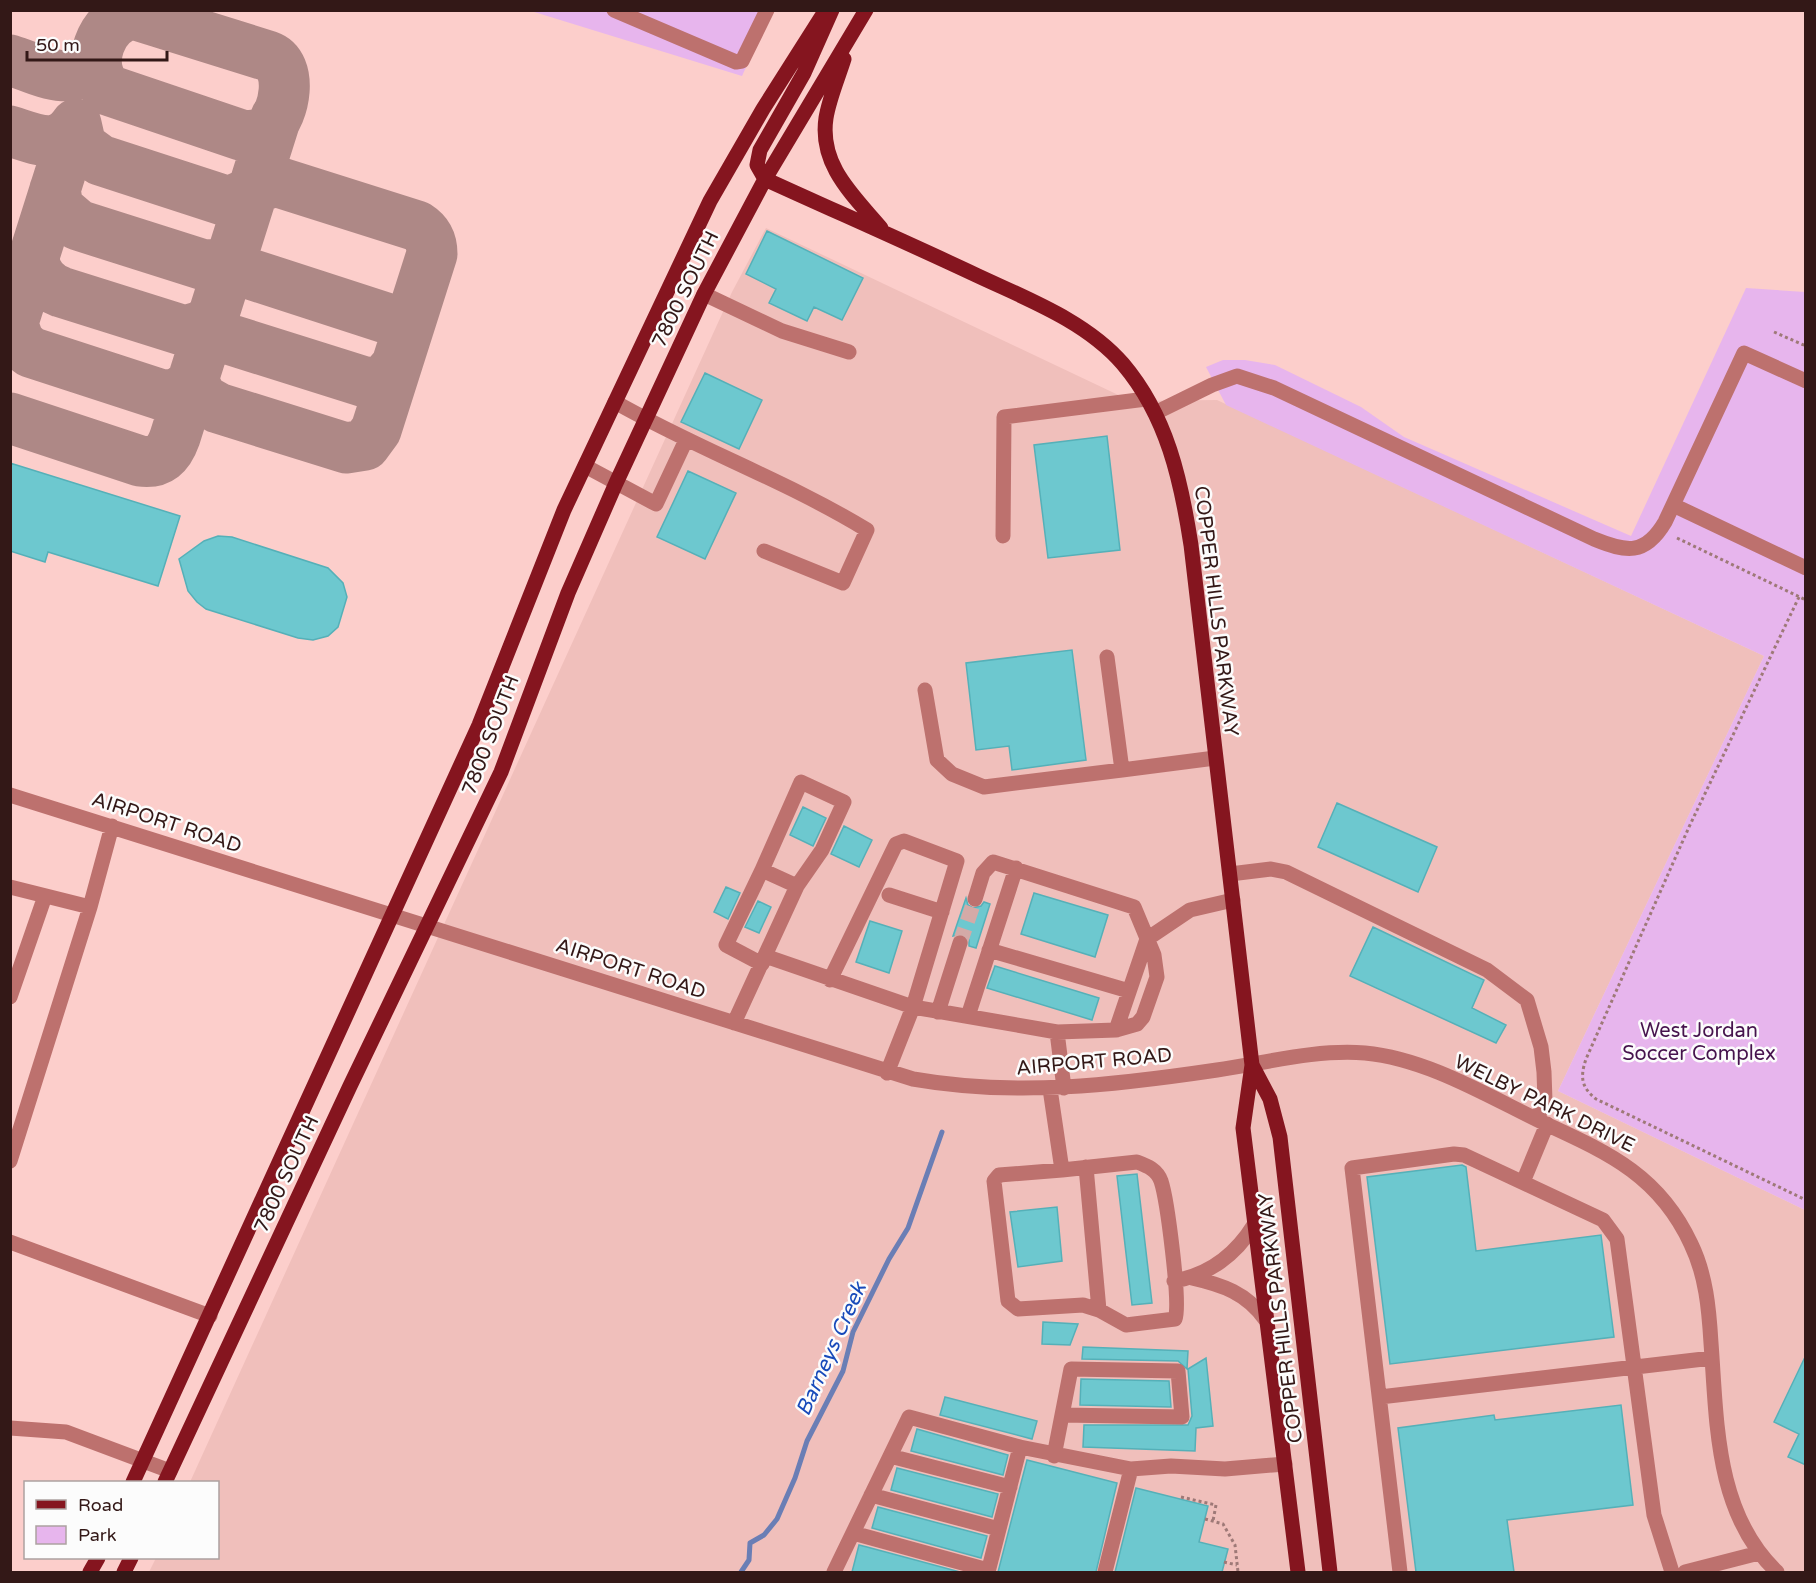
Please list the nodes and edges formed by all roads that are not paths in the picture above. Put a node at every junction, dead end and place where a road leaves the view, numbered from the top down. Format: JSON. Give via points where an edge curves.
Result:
{"nodes":[{"id":1,"x":614,"y":10,"type":"edge"},
{"id":2,"x":766,"y":10,"type":"edge"},
{"id":3,"x":825,"y":10,"type":"edge"},
{"id":4,"x":832,"y":10,"type":"edge"},
{"id":5,"x":866,"y":10,"type":"edge"},
{"id":6,"x":851,"y":38,"type":"junction"},
{"id":7,"x":765,"y":179,"type":"junction"},
{"id":8,"x":885,"y":232,"type":"junction"},
{"id":9,"x":704,"y":294,"type":"junction"},
{"id":10,"x":849,"y":352,"type":"dead end"},
{"id":11,"x":1806,"y":381,"type":"edge"},
{"id":12,"x":1146,"y":399,"type":"junction"},
{"id":13,"x":615,"y":402,"type":"junction"},
{"id":14,"x":1155,"y":413,"type":"junction"},
{"id":15,"x":645,"y":419,"type":"junction"},
{"id":16,"x":686,"y":441,"type":"junction"},
{"id":17,"x":585,"y":466,"type":"junction"},
{"id":18,"x":616,"y":483,"type":"junction"},
{"id":19,"x":1673,"y":506,"type":"junction"},
{"id":20,"x":1003,"y":536,"type":"dead end"},
{"id":21,"x":764,"y":551,"type":"dead end"},
{"id":22,"x":1806,"y":568,"type":"edge"},
{"id":23,"x":1107,"y":657,"type":"dead end"},
{"id":24,"x":925,"y":690,"type":"dead end"},
{"id":25,"x":1215,"y":758,"type":"junction"},
{"id":26,"x":1122,"y":770,"type":"junction"},
{"id":27,"x":10,"y":795,"type":"edge"},
{"id":28,"x":112,"y":826,"type":"junction"},
{"id":29,"x":1016,"y":868,"type":"junction"},
{"id":30,"x":762,"y":870,"type":"junction"},
{"id":31,"x":1230,"y":874,"type":"junction"},
{"id":32,"x":797,"y":886,"type":"junction"},
{"id":33,"x":10,"y":887,"type":"edge"},
{"id":34,"x":889,"y":895,"type":"dead end"},
{"id":35,"x":45,"y":896,"type":"junction"},
{"id":36,"x":975,"y":899,"type":"tunnel mouth"},
{"id":37,"x":1233,"y":900,"type":"junction"},
{"id":38,"x":90,"y":907,"type":"junction"},
{"id":39,"x":942,"y":912,"type":"junction"},
{"id":40,"x":392,"y":915,"type":"junction"},
{"id":41,"x":426,"y":926,"type":"junction"},
{"id":42,"x":1147,"y":939,"type":"junction"},
{"id":43,"x":960,"y":943,"type":"tunnel mouth"},
{"id":44,"x":989,"y":950,"type":"junction"},
{"id":45,"x":763,"y":960,"type":"junction"},
{"id":46,"x":830,"y":980,"type":"junction"},
{"id":47,"x":1129,"y":991,"type":"junction"},
{"id":48,"x":10,"y":997,"type":"edge"},
{"id":49,"x":913,"y":1007,"type":"junction"},
{"id":50,"x":938,"y":1012,"type":"junction"},
{"id":51,"x":968,"y":1016,"type":"junction"},
{"id":52,"x":734,"y":1023,"type":"junction"},
{"id":53,"x":1116,"y":1030,"type":"junction"},
{"id":54,"x":1057,"y":1032,"type":"junction"},
{"id":55,"x":1252,"y":1065,"type":"junction"},
{"id":56,"x":887,"y":1072,"type":"junction"},
{"id":57,"x":1057,"y":1088,"type":"junction"},
{"id":58,"x":1542,"y":1122,"type":"junction"},
{"id":59,"x":10,"y":1161,"type":"edge"},
{"id":60,"x":1086,"y":1167,"type":"junction"},
{"id":61,"x":1062,"y":1170,"type":"junction"},
{"id":62,"x":1523,"y":1182,"type":"junction"},
{"id":63,"x":1254,"y":1224,"type":"junction"},
{"id":64,"x":10,"y":1242,"type":"edge"},
{"id":65,"x":1192,"y":1278,"type":"junction"},
{"id":66,"x":1174,"y":1281,"type":"junction"},
{"id":67,"x":1099,"y":1310,"type":"junction"},
{"id":68,"x":210,"y":1316,"type":"junction"},
{"id":69,"x":1265,"y":1319,"type":"junction"},
{"id":70,"x":1712,"y":1358,"type":"junction"},
{"id":71,"x":1634,"y":1367,"type":"junction"},
{"id":72,"x":1380,"y":1397,"type":"junction"},
{"id":73,"x":1062,"y":1415,"type":"junction"},
{"id":74,"x":10,"y":1428,"type":"edge"},
{"id":75,"x":1020,"y":1447,"type":"junction"},
{"id":76,"x":890,"y":1456,"type":"junction"},
{"id":77,"x":1054,"y":1456,"type":"junction"},
{"id":78,"x":143,"y":1460,"type":"junction"},
{"id":79,"x":1285,"y":1464,"type":"junction"},
{"id":80,"x":1131,"y":1469,"type":"junction"},
{"id":81,"x":167,"y":1477,"type":"edge"},
{"id":82,"x":133,"y":1481,"type":"edge"},
{"id":83,"x":1010,"y":1487,"type":"junction"},
{"id":84,"x":872,"y":1495,"type":"junction"},
{"id":85,"x":999,"y":1529,"type":"junction"},
{"id":86,"x":853,"y":1533,"type":"junction"},
{"id":87,"x":1759,"y":1553,"type":"junction"},
{"id":88,"x":988,"y":1571,"type":"edge"},
{"id":89,"x":834,"y":1572,"type":"edge"},
{"id":90,"x":1106,"y":1572,"type":"edge"},
{"id":91,"x":1298,"y":1572,"type":"edge"},
{"id":92,"x":1330,"y":1572,"type":"edge"},
{"id":93,"x":1400,"y":1572,"type":"edge"},
{"id":94,"x":1672,"y":1572,"type":"edge"},
{"id":95,"x":1685,"y":1572,"type":"edge"},
{"id":96,"x":1777,"y":1572,"type":"edge"}],
"edges":[{"from":1,"to":2,"type":"street","via":[[736,62],[742,61]]},
{"from":3,"to":13,"type":"main road","name":"7800 SOUTH","via":[[710,201]]},
{"from":4,"to":7,"type":"main road","via":[[804,73],[760,150],[757,165]]},
{"from":5,"to":6,"type":"main road","name":"7800 SOUTH"},
{"from":6,"to":7,"type":"main road","name":"7800 SOUTH"},
{"from":6,"to":8,"type":"main road","via":[[826,117],[827,152],[839,180]]},
{"from":7,"to":8,"type":"main road","name":"COPPER HILLS PARKWAY"},
{"from":7,"to":9,"type":"main road","name":"7800 SOUTH"},
{"from":8,"to":12,"type":"main road","name":"COPPER HILLS PARKWAY","via":[[1054,313],[1097,338],[1124,365]]},
{"from":9,"to":10,"type":"street","via":[[782,331]]},
{"from":9,"to":15,"type":"main road","name":"7800 SOUTH"},
{"from":11,"to":19,"type":"street","via":[[1744,353]]},
{"from":12,"to":14,"type":"main road","name":"COPPER HILLS PARKWAY"},
{"from":12,"to":20,"type":"street","via":[[1004,417]]},
{"from":13,"to":15,"type":"street"},
{"from":13,"to":17,"type":"main road","name":"7800 SOUTH"},
{"from":14,"to":19,"type":"street","via":[[1237,376],[1274,388],[1594,539],[1623,549],[1651,541]]},
{"from":14,"to":25,"type":"main road","name":"COPPER HILLS PARKWAY","via":[[1169,442],[1182,492]]},
{"from":15,"to":16,"type":"street"},
{"from":15,"to":18,"type":"main road","name":"7800 SOUTH"},
{"from":16,"to":18,"type":"street","via":[[656,504]]},
{"from":16,"to":21,"type":"street","via":[[833,509],[867,530],[843,583]]},
{"from":17,"to":18,"type":"street"},
{"from":17,"to":40,"type":"main road","name":"7800 SOUTH","via":[[479,725]]},
{"from":18,"to":41,"type":"main road","name":"7800 SOUTH","via":[[568,593],[501,772]]},
{"from":19,"to":22,"type":"street"},
{"from":23,"to":26,"type":"street"},
{"from":24,"to":26,"type":"street","via":[[937,760],[952,774],[984,787]]},
{"from":25,"to":26,"type":"street"},
{"from":25,"to":31,"type":"main road","name":"COPPER HILLS PARKWAY"},
{"from":27,"to":28,"type":"street","name":"AIRPORT ROAD"},
{"from":28,"to":38,"type":"street"},
{"from":28,"to":40,"type":"street","name":"AIRPORT ROAD"},
{"from":29,"to":36,"type":"street","via":[[989,864]]},
{"from":29,"to":42,"type":"street","via":[[1134,907]]},
{"from":29,"to":44,"type":"street"},
{"from":30,"to":32,"type":"street"},
{"from":30,"to":32,"type":"street","via":[[801,782],[844,802],[822,850]]},
{"from":30,"to":45,"type":"street","via":[[726,945]]},
{"from":31,"to":37,"type":"main road","name":"COPPER HILLS PARKWAY"},
{"from":31,"to":58,"type":"street","via":[[1271,869],[1286,872],[1487,970],[1527,1000],[1541,1047],[1545,1101]]},
{"from":32,"to":45,"type":"street"},
{"from":33,"to":35,"type":"street"},
{"from":34,"to":39,"type":"street"},
{"from":35,"to":38,"type":"street"},
{"from":35,"to":48,"type":"street"},
{"from":37,"to":42,"type":"street","via":[[1190,909]]},
{"from":37,"to":55,"type":"main road","name":"COPPER HILLS PARKWAY"},
{"from":38,"to":59,"type":"street"},
{"from":39,"to":46,"type":"street","via":[[957,861],[904,841],[896,844]]},
{"from":39,"to":49,"type":"street"},
{"from":40,"to":41,"type":"street","name":"AIRPORT ROAD"},
{"from":40,"to":68,"type":"main road","name":"7800 SOUTH"},
{"from":41,"to":52,"type":"street","name":"AIRPORT ROAD"},
{"from":41,"to":81,"type":"main road","name":"7800 SOUTH"},
{"from":42,"to":47,"type":"street"},
{"from":42,"to":53,"type":"street","via":[[1157,968],[1148,1007],[1137,1024]]},
{"from":43,"to":50,"type":"street"},
{"from":44,"to":47,"type":"street"},
{"from":44,"to":51,"type":"street"},
{"from":45,"to":46,"type":"street"},
{"from":45,"to":52,"type":"street"},
{"from":46,"to":49,"type":"street"},
{"from":47,"to":53,"type":"street"},
{"from":49,"to":50,"type":"street"},
{"from":49,"to":56,"type":"street"},
{"from":50,"to":51,"type":"street"},
{"from":51,"to":54,"type":"street"},
{"from":52,"to":56,"type":"street","name":"AIRPORT ROAD"},
{"from":53,"to":54,"type":"street"},
{"from":54,"to":57,"type":"street"},
{"from":55,"to":57,"type":"street","name":"AIRPORT ROAD"},
{"from":55,"to":58,"type":"street","name":"WELBY PARK DRIVE","via":[[1304,1055],[1378,1055],[1438,1074]]},
{"from":55,"to":63,"type":"main road","name":"COPPER HILLS PARKWAY","via":[[1243,1128]]},
{"from":55,"to":92,"type":"main road","name":"COPPER HILLS PARKWAY","via":[[1270,1099],[1280,1137]]},
{"from":56,"to":57,"type":"street","name":"AIRPORT ROAD","via":[[965,1087]]},
{"from":57,"to":61,"type":"street"},
{"from":58,"to":62,"type":"street"},
{"from":58,"to":70,"type":"street","name":"WELBY PARK DRIVE","via":[[1624,1162],[1672,1210],[1701,1269]]},
{"from":60,"to":61,"type":"street"},
{"from":60,"to":66,"type":"street","via":[[1137,1162],[1155,1172],[1164,1196]]},
{"from":60,"to":67,"type":"street"},
{"from":61,"to":67,"type":"street","via":[[999,1175],[994,1181],[1008,1301],[1018,1309],[1083,1305]]},
{"from":62,"to":71,"type":"street","via":[[1603,1220],[1617,1239]]},
{"from":62,"to":72,"type":"street","via":[[1464,1155],[1352,1168]]},
{"from":63,"to":65,"type":"street","via":[[1234,1252]]},
{"from":63,"to":69,"type":"main road","name":"COPPER HILLS PARKWAY"},
{"from":64,"to":68,"type":"street"},
{"from":65,"to":66,"type":"street"},
{"from":65,"to":69,"type":"street","via":[[1232,1289],[1251,1302]]},
{"from":66,"to":67,"type":"street","via":[[1177,1314],[1172,1321],[1126,1325]]},
{"from":68,"to":78,"type":"main road","name":"7800 SOUTH"},
{"from":69,"to":79,"type":"main road","name":"COPPER HILLS PARKWAY"},
{"from":70,"to":71,"type":"street"},
{"from":70,"to":87,"type":"street","name":"WELBY PARK DRIVE","via":[[1723,1467],[1741,1524]]},
{"from":71,"to":72,"type":"street"},
{"from":71,"to":94,"type":"street","via":[[1654,1515]]},
{"from":72,"to":93,"type":"street"},
{"from":73,"to":73,"type":"street","via":[[1071,1369],[1178,1371],[1182,1417]]},
{"from":73,"to":77,"type":"street"},
{"from":74,"to":78,"type":"street","via":[[66,1432]]},
{"from":75,"to":76,"type":"street","via":[[909,1417]]},
{"from":75,"to":77,"type":"street"},
{"from":75,"to":83,"type":"street"},
{"from":76,"to":83,"type":"street"},
{"from":76,"to":84,"type":"street"},
{"from":77,"to":80,"type":"street"},
{"from":78,"to":81,"type":"street"},
{"from":78,"to":82,"type":"main road","name":"7800 SOUTH"},
{"from":79,"to":80,"type":"street","via":[[1225,1469]]},
{"from":79,"to":91,"type":"main road","name":"COPPER HILLS PARKWAY"},
{"from":80,"to":90,"type":"street"},
{"from":83,"to":85,"type":"street"},
{"from":84,"to":85,"type":"street"},
{"from":84,"to":86,"type":"street"},
{"from":85,"to":88,"type":"street"},
{"from":86,"to":88,"type":"street"},
{"from":86,"to":89,"type":"street"},
{"from":87,"to":95,"type":"street"},
{"from":87,"to":96,"type":"street","name":"WELBY PARK DRIVE"}]}
